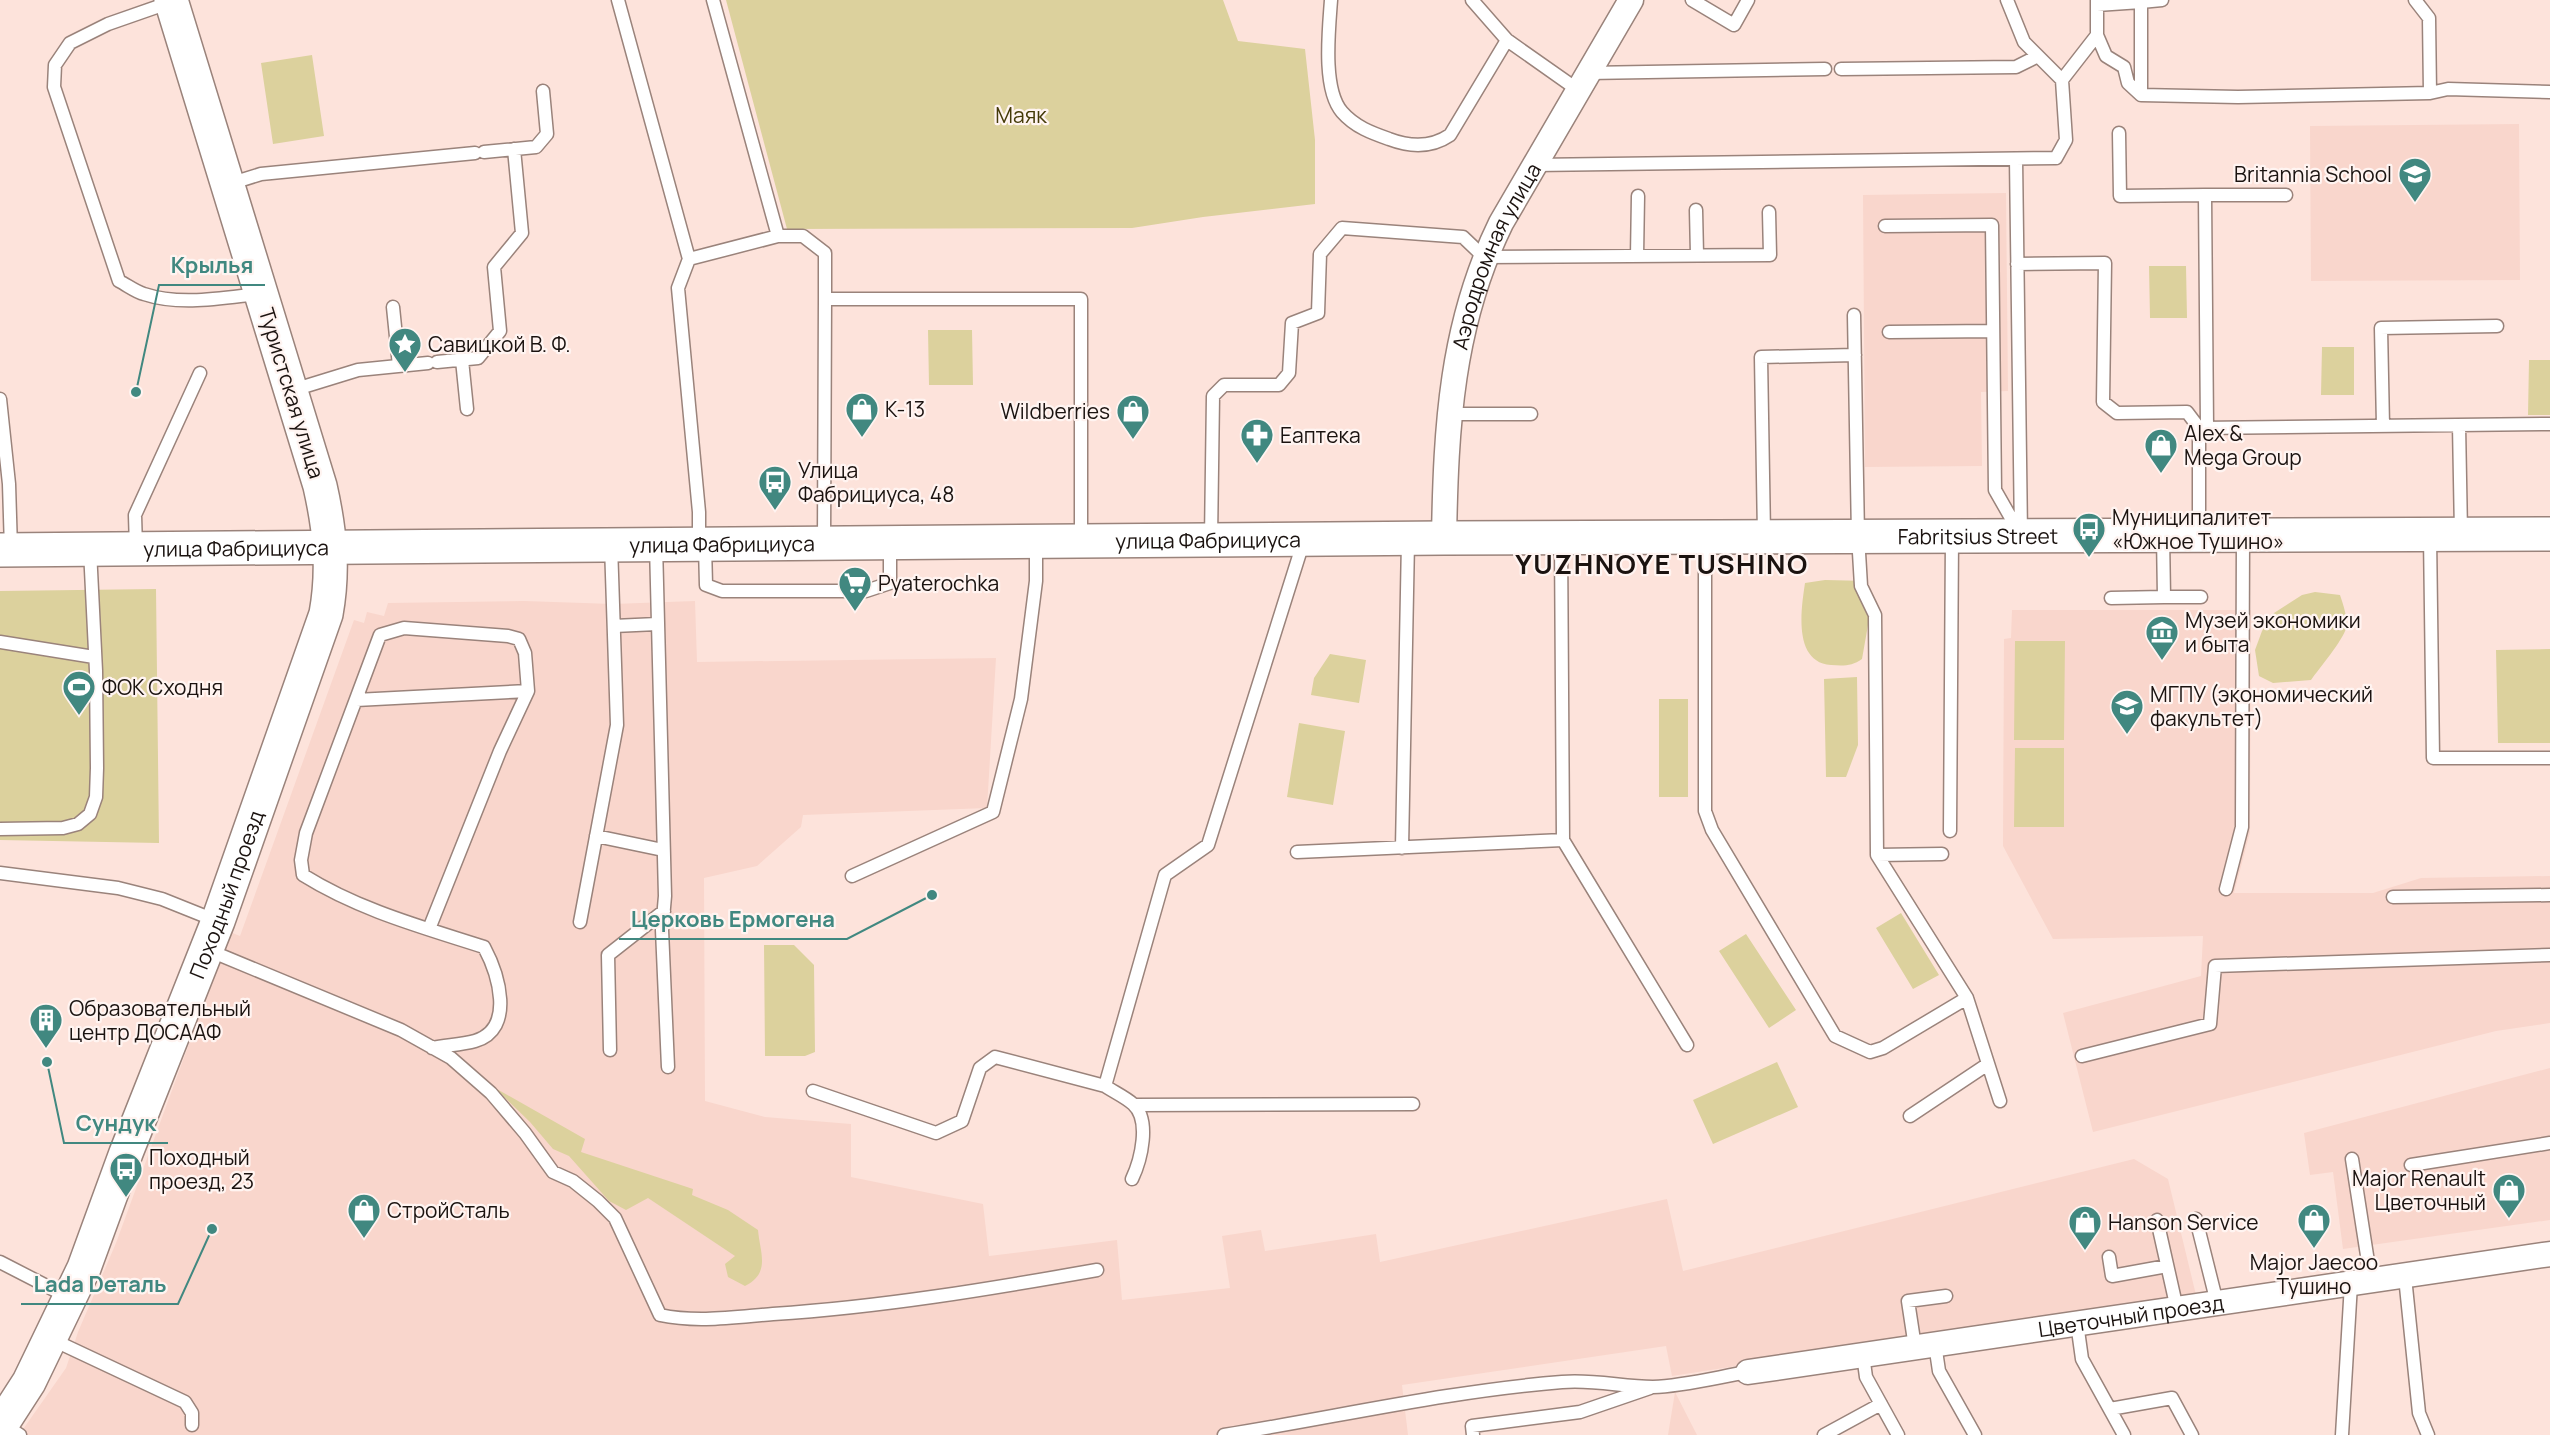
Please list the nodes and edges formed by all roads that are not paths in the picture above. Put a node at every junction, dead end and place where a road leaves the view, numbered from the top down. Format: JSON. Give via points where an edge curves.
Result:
{"nodes":[{"id":1,"x":618,"y":0,"type":"edge"},
{"id":2,"x":713,"y":0,"type":"edge"},
{"id":3,"x":1331,"y":0,"type":"edge"},
{"id":4,"x":1472,"y":0,"type":"edge"},
{"id":5,"x":1631,"y":0,"type":"edge"},
{"id":6,"x":1692,"y":0,"type":"edge"},
{"id":7,"x":1748,"y":0,"type":"edge"},
{"id":8,"x":2007,"y":0,"type":"edge"},
{"id":9,"x":2162,"y":0,"type":"edge"},
{"id":10,"x":2415,"y":0,"type":"edge"},
{"id":11,"x":171,"y":1,"type":"edge"},
{"id":12,"x":2097,"y":2,"type":"edge"},
{"id":13,"x":2141,"y":2,"type":"junction"},
{"id":14,"x":2097,"y":35,"type":"junction"},
{"id":15,"x":1507,"y":40,"type":"junction"},
{"id":16,"x":2038,"y":56,"type":"junction"},
{"id":17,"x":1825,"y":69,"type":"dead end"},
{"id":18,"x":1841,"y":69,"type":"dead end"},
{"id":19,"x":2062,"y":80,"type":"junction"},
{"id":20,"x":1583,"y":81,"type":"junction"},
{"id":21,"x":543,"y":91,"type":"dead end"},
{"id":22,"x":2550,"y":92,"type":"edge"},
{"id":23,"x":2430,"y":93,"type":"junction"},
{"id":24,"x":2142,"y":95,"type":"junction"},
{"id":25,"x":2119,"y":134,"type":"dead end"},
{"id":26,"x":514,"y":149,"type":"junction"},
{"id":27,"x":2016,"y":159,"type":"junction"},
{"id":28,"x":1533,"y":165,"type":"junction"},
{"id":29,"x":228,"y":184,"type":"junction"},
{"id":30,"x":2205,"y":195,"type":"junction"},
{"id":31,"x":2286,"y":195,"type":"dead end"},
{"id":32,"x":1638,"y":196,"type":"dead end"},
{"id":33,"x":1696,"y":210,"type":"dead end"},
{"id":34,"x":1769,"y":212,"type":"dead end"},
{"id":35,"x":1885,"y":226,"type":"dead end"},
{"id":36,"x":778,"y":236,"type":"junction"},
{"id":37,"x":1697,"y":255,"type":"junction"},
{"id":38,"x":1637,"y":256,"type":"junction"},
{"id":39,"x":1484,"y":257,"type":"junction"},
{"id":40,"x":689,"y":259,"type":"junction"},
{"id":41,"x":2017,"y":264,"type":"junction"},
{"id":42,"x":262,"y":293,"type":"junction"},
{"id":43,"x":825,"y":299,"type":"junction"},
{"id":44,"x":393,"y":307,"type":"dead end"},
{"id":45,"x":1854,"y":315,"type":"dead end"},
{"id":46,"x":2497,"y":326,"type":"dead end"},
{"id":47,"x":1993,"y":331,"type":"junction"},
{"id":48,"x":1889,"y":332,"type":"dead end"},
{"id":49,"x":1855,"y":355,"type":"junction"},
{"id":50,"x":462,"y":360,"type":"junction"},
{"id":51,"x":399,"y":366,"type":"junction"},
{"id":52,"x":200,"y":374,"type":"dead end"},
{"id":53,"x":292,"y":390,"type":"junction"},
{"id":54,"x":0,"y":401,"type":"edge"},
{"id":55,"x":467,"y":409,"type":"dead end"},
{"id":56,"x":1448,"y":414,"type":"junction"},
{"id":57,"x":1531,"y":414,"type":"dead end"},
{"id":58,"x":2550,"y":424,"type":"edge"},
{"id":59,"x":2459,"y":425,"type":"junction"},
{"id":60,"x":2383,"y":426,"type":"junction"},
{"id":61,"x":2203,"y":427,"type":"junction"},
{"id":62,"x":2550,"y":534,"type":"edge"},
{"id":63,"x":2163,"y":535,"type":"junction"},
{"id":64,"x":2199,"y":535,"type":"junction"},
{"id":65,"x":2243,"y":535,"type":"junction"},
{"id":66,"x":2445,"y":535,"type":"junction"},
{"id":67,"x":1858,"y":536,"type":"junction"},
{"id":68,"x":1952,"y":536,"type":"junction"},
{"id":69,"x":2021,"y":536,"type":"junction"},
{"id":70,"x":1561,"y":537,"type":"junction"},
{"id":71,"x":1705,"y":537,"type":"junction"},
{"id":72,"x":1764,"y":537,"type":"junction"},
{"id":73,"x":1408,"y":538,"type":"junction"},
{"id":74,"x":1444,"y":538,"type":"junction"},
{"id":75,"x":1305,"y":539,"type":"junction"},
{"id":76,"x":1211,"y":540,"type":"junction"},
{"id":77,"x":1081,"y":541,"type":"junction"},
{"id":78,"x":1036,"y":542,"type":"junction"},
{"id":79,"x":890,"y":543,"type":"junction"},
{"id":80,"x":611,"y":544,"type":"junction"},
{"id":81,"x":656,"y":544,"type":"junction"},
{"id":82,"x":702,"y":544,"type":"junction"},
{"id":83,"x":824,"y":544,"type":"junction"},
{"id":84,"x":331,"y":547,"type":"junction"},
{"id":85,"x":90,"y":549,"type":"junction"},
{"id":86,"x":136,"y":549,"type":"junction"},
{"id":87,"x":5,"y":550,"type":"edge"},
{"id":88,"x":2163,"y":597,"type":"junction"},
{"id":89,"x":2201,"y":597,"type":"dead end"},
{"id":90,"x":2111,"y":598,"type":"dead end"},
{"id":91,"x":657,"y":624,"type":"junction"},
{"id":92,"x":614,"y":626,"type":"junction"},
{"id":93,"x":0,"y":642,"type":"edge"},
{"id":94,"x":94,"y":657,"type":"junction"},
{"id":95,"x":528,"y":691,"type":"junction"},
{"id":96,"x":356,"y":700,"type":"junction"},
{"id":97,"x":2550,"y":758,"type":"edge"},
{"id":98,"x":0,"y":829,"type":"edge"},
{"id":99,"x":1950,"y":831,"type":"dead end"},
{"id":100,"x":596,"y":836,"type":"junction"},
{"id":101,"x":1563,"y":840,"type":"junction"},
{"id":102,"x":1402,"y":848,"type":"junction"},
{"id":103,"x":663,"y":850,"type":"junction"},
{"id":104,"x":1297,"y":852,"type":"dead end"},
{"id":105,"x":1942,"y":854,"type":"dead end"},
{"id":106,"x":1877,"y":855,"type":"junction"},
{"id":107,"x":0,"y":873,"type":"edge"},
{"id":108,"x":852,"y":876,"type":"dead end"},
{"id":109,"x":2226,"y":889,"type":"dead end"},
{"id":110,"x":2550,"y":895,"type":"edge"},
{"id":111,"x":2393,"y":897,"type":"dead end"},
{"id":112,"x":664,"y":911,"type":"junction"},
{"id":113,"x":580,"y":922,"type":"dead end"},
{"id":114,"x":429,"y":929,"type":"junction"},
{"id":115,"x":213,"y":936,"type":"junction"},
{"id":116,"x":2550,"y":955,"type":"edge"},
{"id":117,"x":1967,"y":998,"type":"junction"},
{"id":118,"x":1687,"y":1045,"type":"dead end"},
{"id":119,"x":432,"y":1048,"type":"junction"},
{"id":120,"x":610,"y":1050,"type":"dead end"},
{"id":121,"x":2082,"y":1056,"type":"dead end"},
{"id":122,"x":1989,"y":1064,"type":"junction"},
{"id":123,"x":668,"y":1067,"type":"dead end"},
{"id":124,"x":1105,"y":1086,"type":"junction"},
{"id":125,"x":813,"y":1091,"type":"dead end"},
{"id":126,"x":2000,"y":1101,"type":"dead end"},
{"id":127,"x":1413,"y":1104,"type":"dead end"},
{"id":128,"x":1135,"y":1105,"type":"junction"},
{"id":129,"x":1910,"y":1116,"type":"dead end"},
{"id":130,"x":2550,"y":1143,"type":"edge"},
{"id":131,"x":2352,"y":1159,"type":"dead end"},
{"id":132,"x":2411,"y":1165,"type":"dead end"},
{"id":133,"x":1132,"y":1179,"type":"dead end"},
{"id":134,"x":2196,"y":1219,"type":"dead end"},
{"id":135,"x":2157,"y":1220,"type":"dead end"},
{"id":136,"x":2550,"y":1254,"type":"edge"},
{"id":137,"x":2109,"y":1257,"type":"dead end"},
{"id":138,"x":0,"y":1262,"type":"edge"},
{"id":139,"x":2167,"y":1266,"type":"junction"},
{"id":140,"x":1097,"y":1270,"type":"dead end"},
{"id":141,"x":2405,"y":1276,"type":"junction"},
{"id":142,"x":2361,"y":1283,"type":"junction"},
{"id":143,"x":1946,"y":1296,"type":"dead end"},
{"id":144,"x":71,"y":1298,"type":"junction"},
{"id":145,"x":2217,"y":1303,"type":"junction"},
{"id":146,"x":2178,"y":1309,"type":"junction"},
{"id":147,"x":2077,"y":1323,"type":"junction"},
{"id":148,"x":51,"y":1339,"type":"junction"},
{"id":149,"x":1925,"y":1345,"type":"junction"},
{"id":150,"x":1863,"y":1355,"type":"junction"},
{"id":151,"x":1748,"y":1372,"type":"joint"},
{"id":152,"x":1654,"y":1387,"type":"junction"},
{"id":153,"x":1881,"y":1404,"type":"junction"},
{"id":154,"x":2110,"y":1409,"type":"junction"},
{"id":155,"x":192,"y":1425,"type":"dead end"},
{"id":156,"x":7,"y":1428,"type":"edge"},
{"id":157,"x":1224,"y":1435,"type":"edge"},
{"id":158,"x":1473,"y":1435,"type":"edge"},
{"id":159,"x":1824,"y":1435,"type":"edge"},
{"id":160,"x":1898,"y":1435,"type":"edge"},
{"id":161,"x":1975,"y":1435,"type":"edge"},
{"id":162,"x":2124,"y":1435,"type":"edge"},
{"id":163,"x":2192,"y":1435,"type":"edge"},
{"id":164,"x":2342,"y":1435,"type":"edge"},
{"id":165,"x":2428,"y":1435,"type":"edge"}],
"edges":[{"from":1,"to":40,"type":"lane"},
{"from":2,"to":36,"type":"lane"},
{"from":3,"to":15,"type":"lane","via":[[1331,89],[1341,111],[1364,130],[1405,145],[1440,142],[1450,135]]},
{"from":4,"to":15,"type":"lane"},
{"from":5,"to":20,"type":"street","name":"Аэродромная улица"},
{"from":6,"to":7,"type":"lane","via":[[1734,25]]},
{"from":8,"to":16,"type":"lane","via":[[2024,42]]},
{"from":9,"to":13,"type":"lane"},
{"from":10,"to":23,"type":"lane","via":[[2429,18]]},
{"from":11,"to":29,"type":"main road","name":"Туристская улица"},
{"from":11,"to":42,"type":"lane","via":[[70,43],[55,65],[54,87],[119,281],[143,294],[167,298],[199,300]]},
{"from":12,"to":13,"type":"lane"},
{"from":12,"to":14,"type":"lane"},
{"from":13,"to":24,"type":"lane"},
{"from":14,"to":19,"type":"lane"},
{"from":14,"to":24,"type":"lane","via":[[2106,56],[2124,67],[2128,83]]},
{"from":15,"to":20,"type":"lane"},
{"from":16,"to":18,"type":"lane","via":[[2016,67]]},
{"from":16,"to":19,"type":"lane"},
{"from":17,"to":20,"type":"lane"},
{"from":19,"to":27,"type":"lane","via":[[2066,140],[2056,158]]},
{"from":20,"to":28,"type":"street","name":"Аэродромная улица"},
{"from":21,"to":26,"type":"lane","via":[[547,134],[536,147]]},
{"from":22,"to":23,"type":"lane","via":[[2448,89]]},
{"from":23,"to":24,"type":"lane"},
{"from":25,"to":30,"type":"lane","via":[[2120,196]]},
{"from":26,"to":29,"type":"lane","via":[[261,174]]},
{"from":26,"to":50,"type":"lane","via":[[522,233],[494,267],[500,331],[478,358]]},
{"from":27,"to":28,"type":"lane"},
{"from":27,"to":41,"type":"lane"},
{"from":28,"to":39,"type":"street","name":"Аэродромная улица"},
{"from":29,"to":42,"type":"main road","name":"Туристская улица"},
{"from":30,"to":31,"type":"lane"},
{"from":30,"to":61,"type":"lane"},
{"from":32,"to":38,"type":"lane"},
{"from":33,"to":37,"type":"lane"},
{"from":34,"to":37,"type":"lane","via":[[1770,255]]},
{"from":35,"to":47,"type":"lane","via":[[1992,225]]},
{"from":36,"to":40,"type":"lane"},
{"from":36,"to":43,"type":"lane","via":[[803,236],[825,254]]},
{"from":37,"to":38,"type":"lane"},
{"from":38,"to":39,"type":"lane"},
{"from":39,"to":56,"type":"street","name":"Аэродромная улица","via":[[1461,333]]},
{"from":39,"to":76,"type":"lane","via":[[1463,237],[1342,228],[1320,254],[1318,313],[1292,323],[1289,373],[1279,385],[1224,386],[1213,396]]},
{"from":40,"to":82,"type":"lane","via":[[678,288]]},
{"from":41,"to":61,"type":"lane","via":[[2104,263],[2103,402],[2117,413],[2187,412]]},
{"from":41,"to":69,"type":"lane"},
{"from":42,"to":53,"type":"main road","name":"Туристская улица"},
{"from":43,"to":77,"type":"lane","via":[[1081,299]]},
{"from":43,"to":83,"type":"lane"},
{"from":44,"to":51,"type":"lane"},
{"from":45,"to":49,"type":"lane"},
{"from":46,"to":60,"type":"lane","via":[[2381,328]]},
{"from":47,"to":48,"type":"lane"},
{"from":47,"to":69,"type":"lane","via":[[1995,490]]},
{"from":49,"to":67,"type":"lane"},
{"from":49,"to":72,"type":"lane","via":[[1761,357]]},
{"from":50,"to":51,"type":"lane"},
{"from":50,"to":55,"type":"lane"},
{"from":51,"to":53,"type":"lane","via":[[358,370]]},
{"from":52,"to":86,"type":"lane","via":[[135,515]]},
{"from":53,"to":84,"type":"main road","name":"Туристская улица","via":[[320,486]]},
{"from":54,"to":87,"type":"lane","via":[[9,484]]},
{"from":56,"to":57,"type":"lane"},
{"from":56,"to":74,"type":"street","name":"Аэродромная улица"},
{"from":58,"to":59,"type":"lane"},
{"from":59,"to":60,"type":"lane"},
{"from":59,"to":66,"type":"lane"},
{"from":60,"to":61,"type":"lane"},
{"from":61,"to":64,"type":"lane"},
{"from":62,"to":66,"type":"main road","name":"Fabritsius Street"},
{"from":63,"to":64,"type":"main road","name":"Fabritsius Street"},
{"from":63,"to":69,"type":"main road","name":"Fabritsius Street"},
{"from":63,"to":88,"type":"lane"},
{"from":64,"to":65,"type":"main road","name":"Fabritsius Street"},
{"from":65,"to":66,"type":"main road","name":"Fabritsius Street"},
{"from":65,"to":109,"type":"lane","via":[[2242,827]]},
{"from":66,"to":97,"type":"lane","via":[[2433,758]]},
{"from":67,"to":68,"type":"main road","name":"Fabritsius Street"},
{"from":67,"to":72,"type":"main road","name":"Fabritsius Street"},
{"from":67,"to":106,"type":"lane","via":[[1861,586],[1875,615]]},
{"from":68,"to":69,"type":"main road","name":"Fabritsius Street"},
{"from":68,"to":99,"type":"lane"},
{"from":70,"to":71,"type":"main road","name":"Fabritsius Street"},
{"from":70,"to":74,"type":"main road","name":"Fabritsius Street"},
{"from":70,"to":101,"type":"lane"},
{"from":71,"to":72,"type":"main road","name":"Fabritsius Street"},
{"from":71,"to":117,"type":"lane","via":[[1705,811],[1712,830],[1835,1036],[1870,1052]]},
{"from":73,"to":74,"type":"main road","name":"улица Фабрициуса"},
{"from":73,"to":75,"type":"main road","name":"улица Фабрициуса"},
{"from":73,"to":102,"type":"lane"},
{"from":75,"to":76,"type":"main road","name":"улица Фабрициуса"},
{"from":75,"to":124,"type":"lane","via":[[1208,845],[1165,875]]},
{"from":76,"to":77,"type":"main road","name":"улица Фабрициуса"},
{"from":77,"to":78,"type":"main road","name":"улица Фабрициуса"},
{"from":78,"to":79,"type":"main road","name":"улица Фабрициуса"},
{"from":78,"to":108,"type":"lane","via":[[1036,581],[1021,699],[993,812]]},
{"from":79,"to":82,"type":"lane","via":[[890,583],[866,591],[722,591],[706,585]]},
{"from":79,"to":83,"type":"main road","name":"улица Фабрициуса"},
{"from":80,"to":81,"type":"main road","name":"улица Фабрициуса"},
{"from":80,"to":84,"type":"main road","name":"улица Фабрициуса"},
{"from":80,"to":92,"type":"lane"},
{"from":81,"to":82,"type":"main road","name":"улица Фабрициуса"},
{"from":81,"to":91,"type":"lane"},
{"from":82,"to":83,"type":"main road","name":"улица Фабрициуса"},
{"from":84,"to":86,"type":"main road","name":"улица Фабрициуса"},
{"from":84,"to":115,"type":"main road","name":"Походный проезд","via":[[326,614]]},
{"from":85,"to":86,"type":"main road","name":"улица Фабрициуса"},
{"from":85,"to":87,"type":"main road","name":"улица Фабрициуса"},
{"from":85,"to":94,"type":"lane"},
{"from":88,"to":89,"type":"lane"},
{"from":88,"to":90,"type":"lane"},
{"from":91,"to":92,"type":"lane"},
{"from":91,"to":103,"type":"lane"},
{"from":92,"to":100,"type":"lane","via":[[617,725]]},
{"from":93,"to":94,"type":"lane"},
{"from":94,"to":98,"type":"lane","via":[[97,768],[96,797],[90,814],[78,825],[63,828]]},
{"from":95,"to":96,"type":"lane"},
{"from":95,"to":96,"type":"lane","via":[[525,653],[519,639],[404,628],[380,635]]},
{"from":95,"to":114,"type":"lane"},
{"from":96,"to":114,"type":"lane","via":[[306,833],[301,860],[303,875],[330,892]]},
{"from":100,"to":103,"type":"lane"},
{"from":100,"to":113,"type":"lane"},
{"from":101,"to":102,"type":"lane"},
{"from":101,"to":118,"type":"lane"},
{"from":102,"to":104,"type":"lane"},
{"from":103,"to":112,"type":"lane"},
{"from":105,"to":106,"type":"lane"},
{"from":106,"to":117,"type":"lane"},
{"from":107,"to":115,"type":"lane","via":[[118,888],[162,899]]},
{"from":110,"to":111,"type":"lane"},
{"from":112,"to":120,"type":"lane","via":[[608,955]]},
{"from":112,"to":123,"type":"lane"},
{"from":114,"to":119,"type":"lane","via":[[484,946],[495,968],[501,1010],[493,1029],[477,1041]]},
{"from":115,"to":119,"type":"lane"},
{"from":115,"to":144,"type":"main road","name":"Походный проезд"},
{"from":116,"to":121,"type":"lane","via":[[2215,966],[2210,1024]]},
{"from":117,"to":122,"type":"lane"},
{"from":119,"to":140,"type":"lane","via":[[451,1058],[491,1093],[553,1172],[573,1181],[615,1218],[660,1315],[683,1320],[825,1311],[972,1292]]},
{"from":122,"to":126,"type":"lane"},
{"from":122,"to":129,"type":"lane"},
{"from":124,"to":125,"type":"lane","via":[[995,1057],[980,1068],[962,1120],[936,1133]]},
{"from":124,"to":128,"type":"lane"},
{"from":127,"to":128,"type":"lane"},
{"from":128,"to":133,"type":"lane","via":[[1144,1133]]},
{"from":130,"to":132,"type":"lane"},
{"from":131,"to":142,"type":"lane"},
{"from":134,"to":145,"type":"lane"},
{"from":135,"to":139,"type":"lane"},
{"from":136,"to":141,"type":"street","name":"Цветочный проезд"},
{"from":137,"to":139,"type":"lane","via":[[2112,1275]]},
{"from":138,"to":144,"type":"lane"},
{"from":139,"to":146,"type":"lane"},
{"from":141,"to":142,"type":"street","name":"Цветочный проезд"},
{"from":141,"to":165,"type":"lane","via":[[2419,1413]]},
{"from":142,"to":145,"type":"street","name":"Цветочный проезд"},
{"from":142,"to":164,"type":"lane"},
{"from":143,"to":149,"type":"lane","via":[[1908,1301]]},
{"from":144,"to":148,"type":"main road","name":"Походный проезд"},
{"from":145,"to":146,"type":"street","name":"Цветочный проезд"},
{"from":146,"to":147,"type":"street","name":"Цветочный проезд"},
{"from":147,"to":149,"type":"street","name":"Цветочный проезд"},
{"from":147,"to":154,"type":"lane","via":[[2082,1359]]},
{"from":148,"to":155,"type":"lane","via":[[185,1402],[192,1413]]},
{"from":148,"to":156,"type":"main road","name":"Походный проезд"},
{"from":149,"to":150,"type":"street","name":"Цветочный проезд"},
{"from":149,"to":161,"type":"lane"},
{"from":150,"to":151,"type":"street","name":"Цветочный проезд"},
{"from":150,"to":153,"type":"lane","via":[[1866,1377]]},
{"from":151,"to":152,"type":"lane"},
{"from":152,"to":157,"type":"lane","via":[[1563,1382],[1404,1403]]},
{"from":152,"to":158,"type":"lane","via":[[1580,1412],[1472,1426]]},
{"from":153,"to":159,"type":"lane"},
{"from":153,"to":160,"type":"lane"},
{"from":154,"to":162,"type":"lane"},
{"from":154,"to":163,"type":"lane","via":[[2172,1398]]}]}
